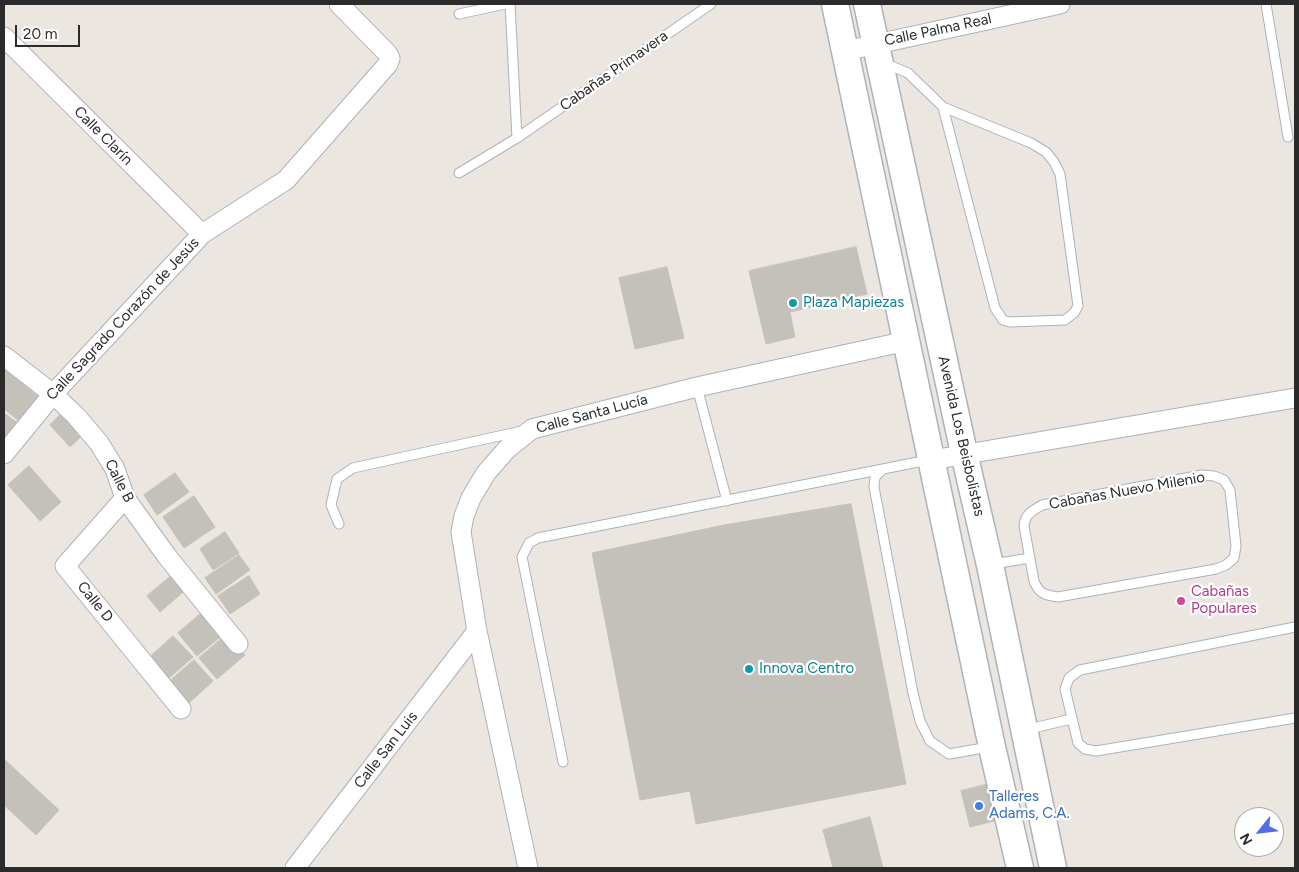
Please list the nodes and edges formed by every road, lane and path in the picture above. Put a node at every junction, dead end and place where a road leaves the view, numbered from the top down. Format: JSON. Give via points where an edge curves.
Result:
{"nodes":[{"id":1,"x":339,"y":4,"type":"edge"},
{"id":2,"x":505,"y":4,"type":"edge"},
{"id":3,"x":510,"y":4,"type":"edge"},
{"id":4,"x":711,"y":4,"type":"edge"},
{"id":5,"x":835,"y":4,"type":"edge"},
{"id":6,"x":867,"y":4,"type":"edge"},
{"id":7,"x":1053,"y":4,"type":"edge"},
{"id":8,"x":1266,"y":4,"type":"edge"},
{"id":9,"x":459,"y":14,"type":"dead end"},
{"id":10,"x":4,"y":38,"type":"edge"},
{"id":11,"x":845,"y":51,"type":"junction"},
{"id":12,"x":877,"y":53,"type":"junction"},
{"id":13,"x":943,"y":107,"type":"junction"},
{"id":14,"x":1288,"y":137,"type":"dead end"},
{"id":15,"x":517,"y":138,"type":"junction"},
{"id":16,"x":459,"y":172,"type":"dead end"},
{"id":17,"x":202,"y":234,"type":"junction"},
{"id":18,"x":907,"y":341,"type":"junction"},
{"id":19,"x":4,"y":356,"type":"edge"},
{"id":20,"x":697,"y":386,"type":"junction"},
{"id":21,"x":53,"y":394,"type":"junction"},
{"id":22,"x":1295,"y":398,"type":"edge"},
{"id":23,"x":532,"y":429,"type":"junction"},
{"id":24,"x":964,"y":453,"type":"junction"},
{"id":25,"x":4,"y":454,"type":"edge"},
{"id":26,"x":932,"y":460,"type":"junction"},
{"id":27,"x":883,"y":469,"type":"junction"},
{"id":28,"x":126,"y":498,"type":"junction"},
{"id":29,"x":727,"y":500,"type":"junction"},
{"id":30,"x":339,"y":524,"type":"dead end"},
{"id":31,"x":1030,"y":558,"type":"junction"},
{"id":32,"x":990,"y":565,"type":"junction"},
{"id":33,"x":1295,"y":627,"type":"edge"},
{"id":34,"x":477,"y":632,"type":"junction"},
{"id":35,"x":238,"y":644,"type":"dead end"},
{"id":36,"x":181,"y":709,"type":"dead end"},
{"id":37,"x":1295,"y":718,"type":"edge"},
{"id":38,"x":1071,"y":719,"type":"junction"},
{"id":39,"x":1024,"y":730,"type":"junction"},
{"id":40,"x":992,"y":747,"type":"junction"},
{"id":41,"x":563,"y":762,"type":"dead end"},
{"id":42,"x":295,"y":868,"type":"edge"},
{"id":43,"x":528,"y":868,"type":"edge"},
{"id":44,"x":1020,"y":868,"type":"edge"},
{"id":45,"x":1053,"y":868,"type":"edge"}],
"edges":[{"from":1,"to":17,"type":"street","name":"Calle Sagrado Corazón de Jesús","via":[[387,53],[390,58],[388,64],[286,180]]},
{"from":2,"to":9,"type":"lane"},
{"from":3,"to":15,"type":"lane"},
{"from":4,"to":15,"type":"lane","name":"Cabañas Primavera"},
{"from":5,"to":11,"type":"main road"},
{"from":6,"to":12,"type":"main road","name":"Avenida Los Beisbolistas"},
{"from":7,"to":12,"type":"street","name":"Calle Palma Real"},
{"from":8,"to":14,"type":"lane"},
{"from":10,"to":17,"type":"street","name":"Calle Clarín"},
{"from":11,"to":12,"type":"street","name":"Calle Palma Real"},
{"from":11,"to":18,"type":"main road"},
{"from":12,"to":13,"type":"lane","via":[[908,73]]},
{"from":12,"to":24,"type":"main road","name":"Avenida Los Beisbolistas"},
{"from":13,"to":13,"type":"lane","via":[[1031,143],[1046,152],[1054,162],[1060,174],[1078,306],[1065,320],[1010,322],[1003,320],[995,308]]},
{"from":15,"to":16,"type":"lane","name":"Cabañas Primavera"},
{"from":17,"to":21,"type":"street","name":"Calle Sagrado Corazón de Jesús"},
{"from":18,"to":20,"type":"street","name":"Calle Santa Lucía"},
{"from":18,"to":26,"type":"main road"},
{"from":19,"to":21,"type":"street","name":"Calle B"},
{"from":20,"to":23,"type":"street","name":"Calle Santa Lucía"},
{"from":20,"to":29,"type":"lane"},
{"from":21,"to":25,"type":"street","name":"Calle Sagrado Corazón de Jesús"},
{"from":21,"to":28,"type":"street","name":"Calle B","via":[[99,443],[115,469]]},
{"from":22,"to":24,"type":"street"},
{"from":23,"to":30,"type":"lane","via":[[353,468],[337,480],[332,505]]},
{"from":23,"to":34,"type":"street","name":"Calle Santa Lucía","via":[[507,449],[486,473],[464,516],[461,532]]},
{"from":24,"to":26,"type":"street"},
{"from":24,"to":32,"type":"main road","name":"Avenida Los Beisbolistas"},
{"from":26,"to":27,"type":"lane"},
{"from":26,"to":40,"type":"main road"},
{"from":27,"to":29,"type":"lane"},
{"from":27,"to":40,"type":"lane","via":[[875,477],[874,487],[920,721],[930,741],[948,754]]},
{"from":28,"to":35,"type":"street","name":"Calle B","via":[[166,555]]},
{"from":28,"to":36,"type":"street","name":"Calle D","via":[[66,566]]},
{"from":29,"to":41,"type":"lane","via":[[538,538],[529,543],[522,557]]},
{"from":31,"to":31,"type":"lane","name":"Cabañas Nuevo Milenio","via":[[1037,589],[1043,594],[1058,597],[1216,569],[1234,558],[1236,546],[1230,490],[1224,480],[1202,475],[1042,505],[1029,512],[1025,519]]},
{"from":31,"to":32,"type":"lane"},
{"from":32,"to":39,"type":"main road","name":"Avenida Los Beisbolistas"},
{"from":33,"to":38,"type":"lane","via":[[1080,670],[1070,678],[1065,689]]},
{"from":34,"to":42,"type":"street","name":"Calle San Luis"},
{"from":34,"to":43,"type":"street","name":"Calle Santa Lucía"},
{"from":37,"to":38,"type":"lane","via":[[1096,751],[1085,750],[1078,743]]},
{"from":38,"to":39,"type":"lane"},
{"from":39,"to":45,"type":"main road","name":"Avenida Los Beisbolistas"},
{"from":40,"to":44,"type":"main road"}]}
